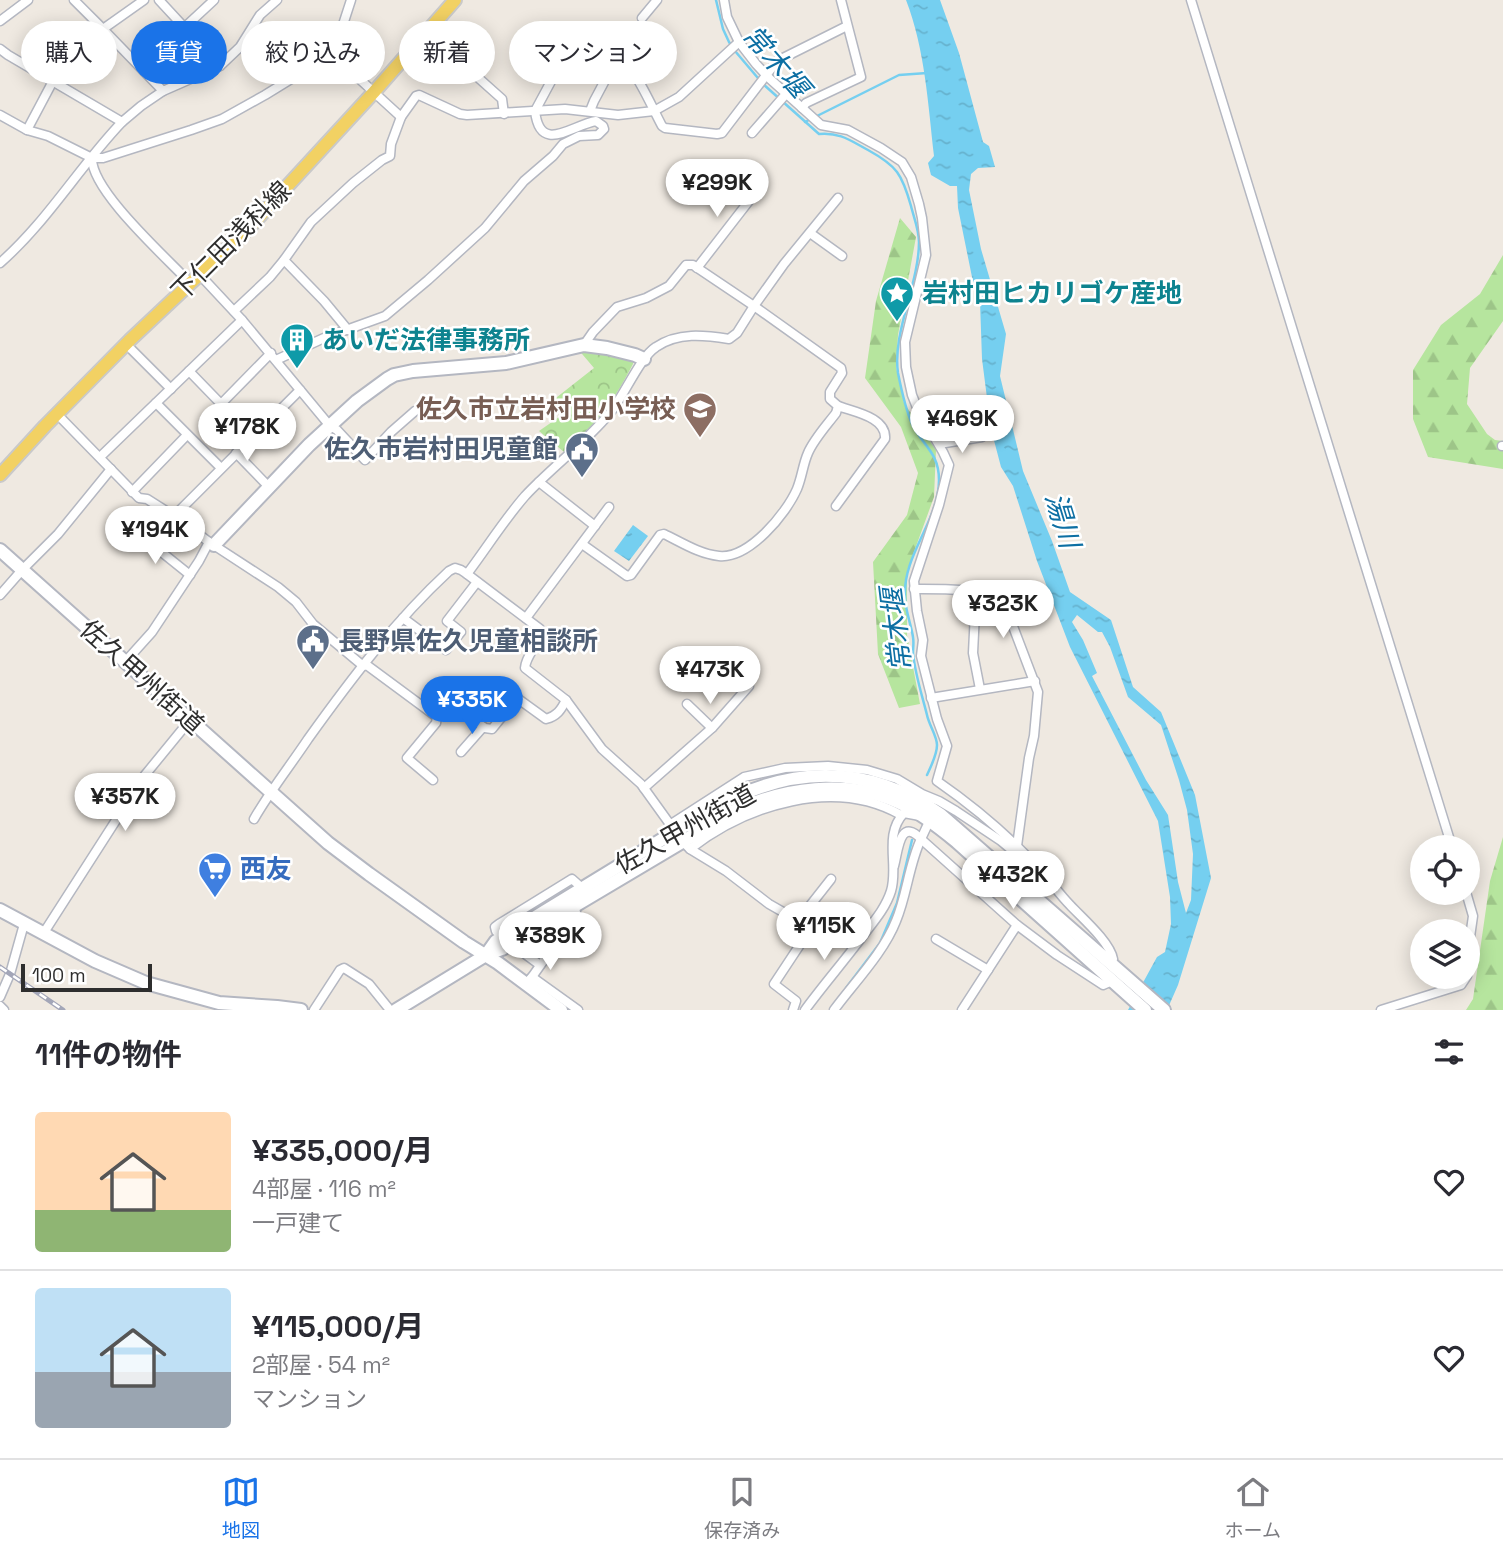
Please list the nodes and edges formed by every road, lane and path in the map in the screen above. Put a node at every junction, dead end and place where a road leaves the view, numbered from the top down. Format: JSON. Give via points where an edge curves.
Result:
{"nodes":[{"id":1,"x":28,"y":0,"type":"edge"},
{"id":2,"x":74,"y":0,"type":"edge"},
{"id":3,"x":144,"y":0,"type":"edge"},
{"id":4,"x":159,"y":0,"type":"edge"},
{"id":5,"x":214,"y":0,"type":"edge"},
{"id":6,"x":277,"y":0,"type":"edge"},
{"id":7,"x":455,"y":0,"type":"edge"},
{"id":8,"x":657,"y":0,"type":"edge"},
{"id":9,"x":724,"y":0,"type":"edge"},
{"id":10,"x":841,"y":0,"type":"edge"},
{"id":11,"x":1191,"y":0,"type":"edge"},
{"id":12,"x":348,"y":1,"type":"edge"},
{"id":13,"x":642,"y":18,"type":"dead end"},
{"id":14,"x":0,"y":21,"type":"edge"},
{"id":15,"x":95,"y":21,"type":"edge"},
{"id":16,"x":114,"y":21,"type":"edge"},
{"id":17,"x":178,"y":21,"type":"edge"},
{"id":18,"x":191,"y":21,"type":"edge"},
{"id":19,"x":343,"y":21,"type":"edge"},
{"id":20,"x":437,"y":21,"type":"edge"},
{"id":21,"x":847,"y":26,"type":"junction"},
{"id":22,"x":117,"y":43,"type":"edge"},
{"id":23,"x":734,"y":46,"type":"junction"},
{"id":24,"x":0,"y":49,"type":"edge"},
{"id":25,"x":227,"y":59,"type":"edge"},
{"id":26,"x":21,"y":63,"type":"edge"},
{"id":27,"x":399,"y":64,"type":"edge"},
{"id":28,"x":763,"y":79,"type":"junction"},
{"id":29,"x":51,"y":84,"type":"edge"},
{"id":30,"x":58,"y":84,"type":"edge"},
{"id":31,"x":179,"y":84,"type":"edge"},
{"id":32,"x":281,"y":84,"type":"edge"},
{"id":33,"x":365,"y":84,"type":"edge"},
{"id":34,"x":485,"y":84,"type":"edge"},
{"id":35,"x":550,"y":84,"type":"edge"},
{"id":36,"x":603,"y":84,"type":"edge"},
{"id":37,"x":640,"y":84,"type":"edge"},
{"id":38,"x":163,"y":91,"type":"junction"},
{"id":39,"x":374,"y":92,"type":"junction"},
{"id":40,"x":783,"y":98,"type":"junction"},
{"id":41,"x":535,"y":111,"type":"junction"},
{"id":42,"x":590,"y":111,"type":"junction"},
{"id":43,"x":654,"y":111,"type":"junction"},
{"id":44,"x":504,"y":114,"type":"junction"},
{"id":45,"x":808,"y":114,"type":"junction"},
{"id":46,"x":0,"y":115,"type":"edge"},
{"id":47,"x":401,"y":117,"type":"junction"},
{"id":48,"x":122,"y":122,"type":"junction"},
{"id":49,"x":27,"y":130,"type":"junction"},
{"id":50,"x":752,"y":133,"type":"dead end"},
{"id":51,"x":92,"y":158,"type":"junction"},
{"id":52,"x":759,"y":188,"type":"dead end"},
{"id":53,"x":838,"y":198,"type":"dead end"},
{"id":54,"x":810,"y":233,"type":"junction"},
{"id":55,"x":842,"y":256,"type":"dead end"},
{"id":56,"x":284,"y":260,"type":"junction"},
{"id":57,"x":0,"y":263,"type":"edge"},
{"id":58,"x":697,"y":268,"type":"junction"},
{"id":59,"x":195,"y":279,"type":"junction"},
{"id":60,"x":754,"y":306,"type":"junction"},
{"id":61,"x":234,"y":311,"type":"junction"},
{"id":62,"x":242,"y":320,"type":"junction"},
{"id":63,"x":348,"y":330,"type":"junction"},
{"id":64,"x":126,"y":344,"type":"junction"},
{"id":65,"x":584,"y":345,"type":"junction"},
{"id":66,"x":274,"y":356,"type":"junction"},
{"id":67,"x":644,"y":359,"type":"junction"},
{"id":68,"x":189,"y":371,"type":"junction"},
{"id":69,"x":171,"y":389,"type":"junction"},
{"id":70,"x":300,"y":390,"type":"junction"},
{"id":71,"x":156,"y":403,"type":"junction"},
{"id":72,"x":221,"y":404,"type":"junction"},
{"id":73,"x":838,"y":407,"type":"junction"},
{"id":74,"x":415,"y":411,"type":"dead end"},
{"id":75,"x":57,"y":414,"type":"junction"},
{"id":76,"x":330,"y":426,"type":"junction"},
{"id":77,"x":187,"y":435,"type":"junction"},
{"id":78,"x":982,"y":437,"type":"dead end"},
{"id":79,"x":251,"y":438,"type":"junction"},
{"id":80,"x":939,"y":444,"type":"junction"},
{"id":81,"x":236,"y":453,"type":"junction"},
{"id":82,"x":100,"y":457,"type":"junction"},
{"id":83,"x":221,"y":468,"type":"junction"},
{"id":84,"x":111,"y":469,"type":"junction"},
{"id":85,"x":0,"y":475,"type":"edge"},
{"id":86,"x":539,"y":482,"type":"junction"},
{"id":87,"x":269,"y":487,"type":"junction"},
{"id":88,"x":132,"y":492,"type":"junction"},
{"id":89,"x":836,"y":506,"type":"dead end"},
{"id":90,"x":609,"y":507,"type":"dead end"},
{"id":91,"x":174,"y":516,"type":"junction"},
{"id":92,"x":595,"y":526,"type":"junction"},
{"id":93,"x":139,"y":534,"type":"dead end"},
{"id":94,"x":212,"y":544,"type":"junction"},
{"id":95,"x":582,"y":544,"type":"junction"},
{"id":96,"x":0,"y":550,"type":"edge"},
{"id":97,"x":22,"y":570,"type":"junction"},
{"id":98,"x":467,"y":574,"type":"junction"},
{"id":99,"x":190,"y":575,"type":"junction"},
{"id":100,"x":477,"y":582,"type":"junction"},
{"id":101,"x":914,"y":589,"type":"junction"},
{"id":102,"x":976,"y":592,"type":"junction"},
{"id":103,"x":0,"y":595,"type":"edge"},
{"id":104,"x":403,"y":618,"type":"junction"},
{"id":105,"x":526,"y":618,"type":"junction"},
{"id":106,"x":125,"y":662,"type":"junction"},
{"id":107,"x":362,"y":664,"type":"junction"},
{"id":108,"x":1035,"y":681,"type":"junction"},
{"id":109,"x":750,"y":686,"type":"dead end"},
{"id":110,"x":980,"y":689,"type":"junction"},
{"id":111,"x":931,"y":698,"type":"junction"},
{"id":112,"x":566,"y":700,"type":"junction"},
{"id":113,"x":687,"y":704,"type":"dead end"},
{"id":114,"x":437,"y":717,"type":"junction"},
{"id":115,"x":190,"y":720,"type":"junction"},
{"id":116,"x":484,"y":726,"type":"junction"},
{"id":117,"x":712,"y":728,"type":"junction"},
{"id":118,"x":461,"y":752,"type":"dead end"},
{"id":119,"x":433,"y":780,"type":"dead end"},
{"id":120,"x":937,"y":781,"type":"junction"},
{"id":121,"x":644,"y":788,"type":"junction"},
{"id":122,"x":270,"y":792,"type":"junction"},
{"id":123,"x":933,"y":796,"type":"dead end"},
{"id":124,"x":921,"y":797,"type":"junction"},
{"id":125,"x":901,"y":815,"type":"junction"},
{"id":126,"x":254,"y":819,"type":"dead end"},
{"id":127,"x":925,"y":821,"type":"junction"},
{"id":128,"x":1448,"y":835,"type":"edge"},
{"id":129,"x":680,"y":836,"type":"junction"},
{"id":130,"x":921,"y":839,"type":"junction"},
{"id":131,"x":1017,"y":846,"type":"junction"},
{"id":132,"x":894,"y":866,"type":"junction"},
{"id":133,"x":831,"y":879,"type":"dead end"},
{"id":134,"x":582,"y":888,"type":"junction"},
{"id":135,"x":573,"y":906,"type":"junction"},
{"id":136,"x":0,"y":910,"type":"edge"},
{"id":137,"x":798,"y":921,"type":"junction"},
{"id":138,"x":24,"y":924,"type":"junction"},
{"id":139,"x":1017,"y":925,"type":"junction"},
{"id":140,"x":496,"y":931,"type":"dead end"},
{"id":141,"x":43,"y":934,"type":"junction"},
{"id":142,"x":936,"y":939,"type":"dead end"},
{"id":143,"x":525,"y":954,"type":"dead end"},
{"id":144,"x":485,"y":955,"type":"junction"},
{"id":145,"x":1110,"y":963,"type":"junction"},
{"id":146,"x":540,"y":965,"type":"junction"},
{"id":147,"x":988,"y":970,"type":"junction"},
{"id":148,"x":1117,"y":978,"type":"junction"},
{"id":149,"x":529,"y":980,"type":"junction"},
{"id":150,"x":1448,"y":989,"type":"edge"},
{"id":151,"x":0,"y":997,"type":"edge"},
{"id":152,"x":219,"y":1006,"type":"edge"},
{"id":153,"x":301,"y":1010,"type":"edge"},
{"id":154,"x":313,"y":1010,"type":"edge"},
{"id":155,"x":390,"y":1010,"type":"edge"},
{"id":156,"x":396,"y":1010,"type":"edge"},
{"id":157,"x":561,"y":1010,"type":"edge"},
{"id":158,"x":578,"y":1010,"type":"edge"},
{"id":159,"x":793,"y":1010,"type":"edge"},
{"id":160,"x":805,"y":1010,"type":"edge"},
{"id":161,"x":834,"y":1010,"type":"edge"},
{"id":162,"x":962,"y":1010,"type":"edge"},
{"id":163,"x":1145,"y":1010,"type":"edge"},
{"id":164,"x":1164,"y":1010,"type":"edge"},
{"id":165,"x":1381,"y":1010,"type":"edge"}],
"edges":[{"from":1,"to":14,"type":"street"},
{"from":2,"to":15,"type":"street"},
{"from":3,"to":16,"type":"street"},
{"from":4,"to":17,"type":"street"},
{"from":5,"to":18,"type":"street"},
{"from":6,"to":25,"type":"street"},
{"from":7,"to":20,"type":"main road","name":"下仁田浅科線"},
{"from":8,"to":13,"type":"street"},
{"from":9,"to":23,"type":"street"},
{"from":10,"to":21,"type":"street"},
{"from":11,"to":128,"type":"street"},
{"from":12,"to":19,"type":"street"},
{"from":21,"to":28,"type":"street","via":[[777,61]]},
{"from":21,"to":45,"type":"street","via":[[861,76],[806,103]]},
{"from":22,"to":38,"type":"street"},
{"from":23,"to":28,"type":"street","via":[[756,64]]},
{"from":23,"to":43,"type":"street","via":[[679,97]]},
{"from":24,"to":26,"type":"street"},
{"from":27,"to":39,"type":"main road","name":"下仁田浅科線"},
{"from":28,"to":40,"type":"street"},
{"from":28,"to":43,"type":"street","via":[[722,133],[667,129]]},
{"from":29,"to":49,"type":"street"},
{"from":30,"to":48,"type":"street"},
{"from":31,"to":38,"type":"street"},
{"from":32,"to":51,"type":"street","via":[[222,119]]},
{"from":33,"to":39,"type":"street"},
{"from":34,"to":44,"type":"street","via":[[502,99]]},
{"from":35,"to":41,"type":"street"},
{"from":36,"to":42,"type":"street"},
{"from":37,"to":43,"type":"street"},
{"from":38,"to":48,"type":"street"},
{"from":39,"to":47,"type":"street"},
{"from":39,"to":59,"type":"main road","name":"下仁田浅科線","via":[[247,230]]},
{"from":40,"to":45,"type":"street"},
{"from":40,"to":50,"type":"street"},
{"from":41,"to":42,"type":"street"},
{"from":41,"to":44,"type":"street"},
{"from":41,"to":63,"type":"street","via":[[537,125],[545,134],[556,135],[596,121],[604,129],[563,144],[485,228],[428,280],[385,316]]},
{"from":42,"to":43,"type":"street","via":[[618,115]]},
{"from":44,"to":47,"type":"street","via":[[460,114],[419,95]]},
{"from":45,"to":80,"type":"street","via":[[821,125],[848,130],[881,148],[902,162],[911,177],[926,255],[905,342],[906,367],[918,410]]},
{"from":46,"to":49,"type":"street"},
{"from":47,"to":56,"type":"street","via":[[390,156],[311,222]]},
{"from":48,"to":51,"type":"street"},
{"from":49,"to":51,"type":"street"},
{"from":51,"to":57,"type":"street"},
{"from":51,"to":59,"type":"street","via":[[114,203]]},
{"from":52,"to":58,"type":"street"},
{"from":53,"to":54,"type":"street"},
{"from":54,"to":55,"type":"street"},
{"from":54,"to":60,"type":"street"},
{"from":56,"to":61,"type":"street"},
{"from":56,"to":63,"type":"street"},
{"from":58,"to":60,"type":"street"},
{"from":58,"to":65,"type":"street","via":[[686,265],[669,286],[617,307]]},
{"from":59,"to":61,"type":"street"},
{"from":59,"to":64,"type":"main road","name":"下仁田浅科線"},
{"from":60,"to":67,"type":"street","via":[[729,339],[676,338],[655,347]]},
{"from":60,"to":73,"type":"street","via":[[841,368],[830,392]]},
{"from":61,"to":62,"type":"street"},
{"from":62,"to":66,"type":"street"},
{"from":62,"to":68,"type":"street"},
{"from":63,"to":66,"type":"street"},
{"from":64,"to":69,"type":"street"},
{"from":64,"to":75,"type":"main road","name":"下仁田浅科線"},
{"from":65,"to":67,"type":"main road"},
{"from":65,"to":76,"type":"main road","via":[[506,363],[394,375]]},
{"from":66,"to":70,"type":"street"},
{"from":66,"to":72,"type":"street"},
{"from":67,"to":86,"type":"street","via":[[608,416]]},
{"from":68,"to":69,"type":"street"},
{"from":68,"to":72,"type":"street"},
{"from":69,"to":71,"type":"street"},
{"from":70,"to":76,"type":"street"},
{"from":70,"to":79,"type":"street"},
{"from":71,"to":77,"type":"street"},
{"from":71,"to":82,"type":"street"},
{"from":72,"to":79,"type":"street"},
{"from":73,"to":89,"type":"street","via":[[869,418],[886,433]]},
{"from":73,"to":95,"type":"street","via":[[809,452],[788,504],[746,549],[727,556],[708,554],[664,534],[627,576]]},
{"from":74,"to":76,"type":"street","via":[[365,460]]},
{"from":75,"to":82,"type":"street"},
{"from":75,"to":85,"type":"main road","name":"下仁田浅科線"},
{"from":76,"to":87,"type":"main road"},
{"from":77,"to":83,"type":"street"},
{"from":77,"to":88,"type":"street"},
{"from":78,"to":80,"type":"street"},
{"from":79,"to":81,"type":"street"},
{"from":80,"to":101,"type":"street","via":[[949,472]]},
{"from":81,"to":83,"type":"street"},
{"from":81,"to":87,"type":"street"},
{"from":82,"to":84,"type":"street"},
{"from":83,"to":91,"type":"street"},
{"from":84,"to":88,"type":"street"},
{"from":84,"to":97,"type":"street"},
{"from":86,"to":92,"type":"street"},
{"from":86,"to":98,"type":"street"},
{"from":87,"to":94,"type":"main road"},
{"from":88,"to":91,"type":"street"},
{"from":90,"to":92,"type":"street"},
{"from":91,"to":94,"type":"street"},
{"from":92,"to":95,"type":"street"},
{"from":93,"to":99,"type":"street"},
{"from":94,"to":99,"type":"street"},
{"from":94,"to":107,"type":"street","via":[[278,587],[313,624]]},
{"from":95,"to":105,"type":"street"},
{"from":96,"to":97,"type":"main road","name":"佐久甲州街道"},
{"from":97,"to":103,"type":"street"},
{"from":97,"to":106,"type":"main road","name":"佐久甲州街道"},
{"from":98,"to":100,"type":"street"},
{"from":98,"to":104,"type":"street","via":[[455,568],[449,571]]},
{"from":99,"to":106,"type":"street","via":[[152,632]]},
{"from":100,"to":104,"type":"street","via":[[447,621],[461,632],[446,650]]},
{"from":100,"to":105,"type":"street"},
{"from":101,"to":102,"type":"street"},
{"from":101,"to":111,"type":"street"},
{"from":102,"to":108,"type":"street","via":[[1003,600]]},
{"from":102,"to":110,"type":"street","via":[[973,653]]},
{"from":104,"to":107,"type":"street"},
{"from":105,"to":112,"type":"street","via":[[541,632],[525,668]]},
{"from":106,"to":115,"type":"main road","name":"佐久甲州街道"},
{"from":107,"to":114,"type":"street"},
{"from":107,"to":122,"type":"street"},
{"from":108,"to":110,"type":"street"},
{"from":108,"to":131,"type":"street","via":[[1034,736]]},
{"from":109,"to":117,"type":"street"},
{"from":110,"to":111,"type":"street"},
{"from":111,"to":120,"type":"street","via":[[947,746]]},
{"from":112,"to":116,"type":"street","via":[[561,710],[546,719],[517,698],[492,729]]},
{"from":112,"to":121,"type":"street","via":[[602,750]]},
{"from":113,"to":117,"type":"street"},
{"from":114,"to":116,"type":"street","via":[[447,705],[453,705]]},
{"from":114,"to":119,"type":"street","via":[[407,758]]},
{"from":115,"to":122,"type":"main road","name":"佐久甲州街道"},
{"from":115,"to":141,"type":"street","via":[[145,775]]},
{"from":116,"to":118,"type":"street"},
{"from":117,"to":121,"type":"street"},
{"from":120,"to":123,"type":"street"},
{"from":120,"to":131,"type":"street"},
{"from":121,"to":129,"type":"street"},
{"from":122,"to":126,"type":"street"},
{"from":122,"to":144,"type":"main road","name":"佐久甲州街道","via":[[348,859]]},
{"from":124,"to":129,"type":"main road","name":"佐久甲州街道","via":[[850,777],[772,782],[723,802]]},
{"from":124,"to":131,"type":"street","via":[[939,801],[1013,851]]},
{"from":124,"to":145,"type":"main road","name":"佐久甲州街道"},
{"from":125,"to":127,"type":"street"},
{"from":125,"to":129,"type":"street","via":[[889,808],[833,796],[777,806],[700,842]]},
{"from":125,"to":132,"type":"street","via":[[892,842]]},
{"from":127,"to":129,"type":"main road","name":"佐久甲州街道","via":[[896,801],[875,794],[805,790],[750,803]]},
{"from":127,"to":130,"type":"street"},
{"from":127,"to":148,"type":"main road","name":"佐久甲州街道","via":[[957,842]]},
{"from":129,"to":134,"type":"main road","name":"佐久甲州街道"},
{"from":129,"to":135,"type":"main road","name":"佐久甲州街道"},
{"from":129,"to":137,"type":"street"},
{"from":130,"to":132,"type":"street","via":[[911,831],[901,837]]},
{"from":130,"to":139,"type":"street"},
{"from":130,"to":161,"type":"street","via":[[887,940]]},
{"from":131,"to":145,"type":"street","via":[[1093,928],[1112,954]]},
{"from":132,"to":160,"type":"street","via":[[891,891],[880,913]]},
{"from":133,"to":137,"type":"street"},
{"from":134,"to":140,"type":"street","via":[[572,879],[499,924]]},
{"from":134,"to":144,"type":"main road","name":"佐久甲州街道","via":[[496,941]]},
{"from":135,"to":144,"type":"main road","name":"佐久甲州街道"},
{"from":135,"to":146,"type":"street","via":[[573,919]]},
{"from":136,"to":138,"type":"main road"},
{"from":137,"to":159,"type":"street","via":[[811,928],[774,984],[796,1001]]},
{"from":138,"to":141,"type":"main road"},
{"from":138,"to":151,"type":"street"},
{"from":139,"to":147,"type":"street"},
{"from":139,"to":148,"type":"street","via":[[1103,985]]},
{"from":141,"to":152,"type":"main road","via":[[128,976]]},
{"from":142,"to":147,"type":"street"},
{"from":143,"to":146,"type":"street"},
{"from":144,"to":149,"type":"main road"},
{"from":144,"to":156,"type":"main road"},
{"from":145,"to":148,"type":"main road","name":"佐久甲州街道"},
{"from":146,"to":149,"type":"street"},
{"from":147,"to":162,"type":"street"},
{"from":148,"to":163,"type":"main road","name":"佐久甲州街道"},
{"from":148,"to":164,"type":"main road","name":"佐久甲州街道"},
{"from":149,"to":157,"type":"main road"},
{"from":149,"to":158,"type":"street"},
{"from":150,"to":165,"type":"street"},
{"from":152,"to":153,"type":"main road"},
{"from":154,"to":155,"type":"street","via":[[344,968],[369,985]]}]}
